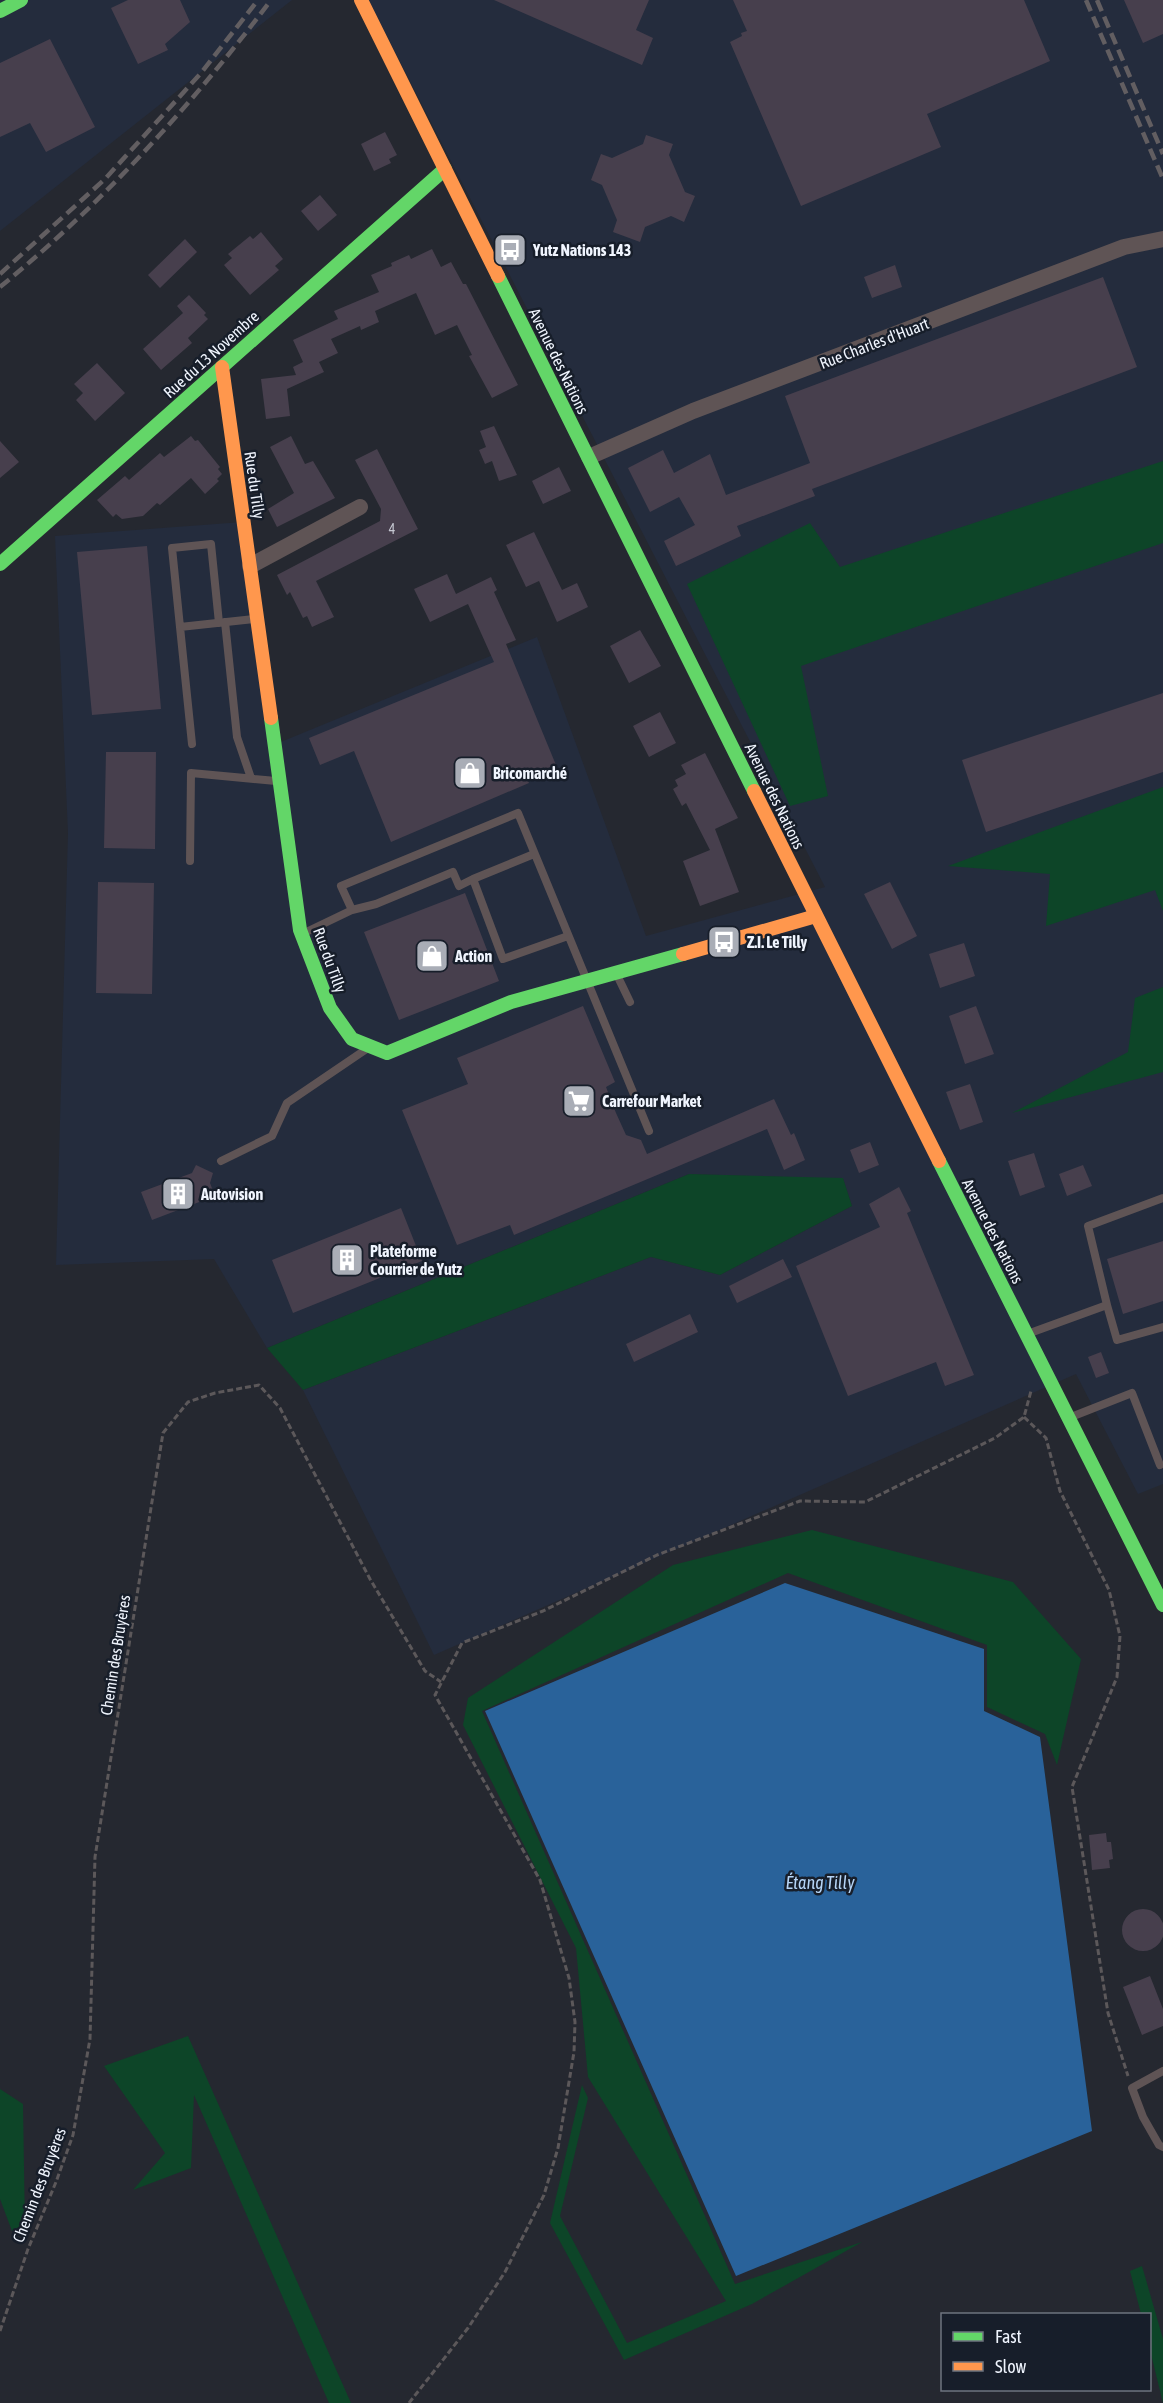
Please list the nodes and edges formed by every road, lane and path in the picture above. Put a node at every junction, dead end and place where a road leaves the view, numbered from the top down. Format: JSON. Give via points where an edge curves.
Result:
{"nodes":[{"id":1,"x":21,"y":0,"type":"edge"},
{"id":2,"x":361,"y":0,"type":"edge"},
{"id":3,"x":0,"y":11,"type":"edge"},
{"id":4,"x":445,"y":169,"type":"junction"},
{"id":5,"x":1163,"y":239,"type":"edge"},
{"id":6,"x":222,"y":367,"type":"junction"},
{"id":7,"x":589,"y":457,"type":"junction"},
{"id":8,"x":360,"y":507,"type":"dead end"},
{"id":9,"x":0,"y":564,"type":"edge"},
{"id":10,"x":249,"y":566,"type":"junction"},
{"id":11,"x":257,"y":619,"type":"junction"},
{"id":12,"x":222,"y":623,"type":"junction"},
{"id":13,"x":180,"y":627,"type":"junction"},
{"id":14,"x":192,"y":744,"type":"dead end"},
{"id":15,"x":251,"y":778,"type":"junction"},
{"id":16,"x":279,"y":781,"type":"junction"},
{"id":17,"x":534,"y":854,"type":"junction"},
{"id":18,"x":190,"y":861,"type":"dead end"},
{"id":19,"x":473,"y":879,"type":"junction"},
{"id":20,"x":352,"y":910,"type":"junction"},
{"id":21,"x":816,"y":916,"type":"junction"},
{"id":22,"x":302,"y":934,"type":"junction"},
{"id":23,"x":568,"y":936,"type":"junction"},
{"id":24,"x":615,"y":971,"type":"junction"},
{"id":25,"x":586,"y":980,"type":"junction"},
{"id":26,"x":630,"y":1002,"type":"dead end"},
{"id":27,"x":371,"y":1046,"type":"junction"},
{"id":28,"x":649,"y":1131,"type":"dead end"},
{"id":29,"x":221,"y":1161,"type":"dead end"},
{"id":30,"x":1163,"y":1198,"type":"edge"},
{"id":31,"x":1107,"y":1305,"type":"junction"},
{"id":32,"x":1163,"y":1327,"type":"edge"},
{"id":33,"x":1027,"y":1335,"type":"junction"},
{"id":34,"x":1047,"y":1375,"type":"junction"},
{"id":35,"x":1024,"y":1417,"type":"junction"},
{"id":36,"x":1069,"y":1418,"type":"junction"},
{"id":37,"x":1160,"y":1465,"type":"dead end"},
{"id":38,"x":1163,"y":1605,"type":"edge"},
{"id":39,"x":441,"y":1682,"type":"junction"},
{"id":40,"x":1163,"y":2071,"type":"edge"},
{"id":41,"x":1132,"y":2088,"type":"junction"},
{"id":42,"x":1163,"y":2147,"type":"edge"},
{"id":43,"x":0,"y":2331,"type":"edge"},
{"id":44,"x":409,"y":2403,"type":"edge"}],
"edges":[{"from":1,"to":3,"type":"street"},
{"from":2,"to":4,"type":"street","name":"Avenue des Nations"},
{"from":4,"to":6,"type":"street","name":"Rue du 13 Novembre"},
{"from":4,"to":7,"type":"street","name":"Avenue des Nations"},
{"from":5,"to":7,"type":"street","name":"Rue Charles d'Huart","via":[[1115,250],[693,411]]},
{"from":6,"to":9,"type":"street","name":"Rue du 13 Novembre"},
{"from":6,"to":10,"type":"street","name":"Rue du Tilly"},
{"from":7,"to":21,"type":"street","name":"Avenue des Nations"},
{"from":8,"to":10,"type":"street"},
{"from":10,"to":11,"type":"street","name":"Rue du Tilly"},
{"from":11,"to":12,"type":"lane"},
{"from":11,"to":16,"type":"street","name":"Rue du Tilly"},
{"from":12,"to":13,"type":"lane"},
{"from":12,"to":13,"type":"lane","via":[[211,544],[172,548]]},
{"from":12,"to":15,"type":"lane","via":[[237,737]]},
{"from":13,"to":14,"type":"lane"},
{"from":15,"to":16,"type":"lane"},
{"from":15,"to":18,"type":"lane","via":[[191,773]]},
{"from":16,"to":22,"type":"street","name":"Rue du Tilly"},
{"from":17,"to":19,"type":"lane"},
{"from":17,"to":20,"type":"lane","via":[[518,813],[342,886]]},
{"from":17,"to":23,"type":"lane"},
{"from":19,"to":20,"type":"lane","via":[[459,886],[453,872]]},
{"from":19,"to":23,"type":"lane","via":[[503,959]]},
{"from":20,"to":22,"type":"lane"},
{"from":21,"to":24,"type":"street","name":"Rue du Tilly"},
{"from":21,"to":33,"type":"street","name":"Avenue des Nations"},
{"from":22,"to":27,"type":"street","name":"Rue du Tilly","via":[[330,1008],[352,1039]]},
{"from":23,"to":25,"type":"lane"},
{"from":24,"to":25,"type":"street","name":"Rue du Tilly"},
{"from":24,"to":26,"type":"lane"},
{"from":25,"to":27,"type":"street","name":"Rue du Tilly","via":[[511,1002],[387,1053]]},
{"from":25,"to":28,"type":"lane"},
{"from":27,"to":29,"type":"lane","via":[[287,1102],[272,1136]]},
{"from":30,"to":31,"type":"lane","via":[[1088,1226]]},
{"from":31,"to":32,"type":"lane","via":[[1117,1340]]},
{"from":31,"to":33,"type":"lane"},
{"from":33,"to":34,"type":"street","name":"Avenue des Nations"},
{"from":34,"to":35,"type":"path","via":[[1033,1382]]},
{"from":34,"to":36,"type":"street","name":"Avenue des Nations"},
{"from":35,"to":39,"type":"path","via":[[995,1438],[865,1502],[800,1501],[657,1555],[543,1611],[462,1643]]},
{"from":35,"to":41,"type":"path","via":[[1046,1438],[1060,1491],[1109,1590],[1120,1636],[1117,1677],[1072,1787],[1108,2013]]},
{"from":36,"to":37,"type":"lane","via":[[1132,1393]]},
{"from":36,"to":38,"type":"street","name":"Avenue des Nations"},
{"from":39,"to":43,"type":"path","name":"Chemin des Bruyères","via":[[425,1671],[370,1579],[280,1408],[259,1385],[188,1402],[163,1433],[95,1857],[90,2039],[73,2135]]},
{"from":39,"to":44,"type":"path","via":[[435,1695],[540,1880],[569,1978],[575,2022],[574,2052],[558,2148],[540,2203],[505,2272]]},
{"from":40,"to":41,"type":"lane"},
{"from":41,"to":42,"type":"lane","via":[[1143,2117]]}]}
